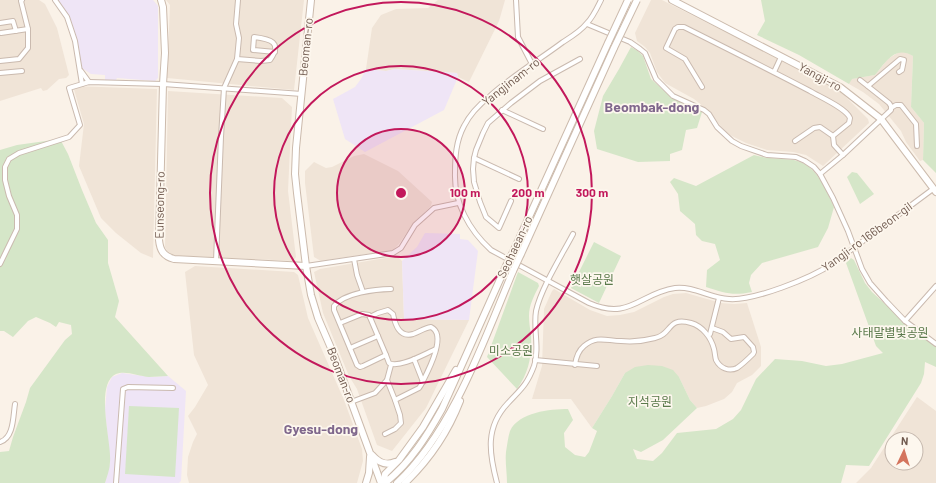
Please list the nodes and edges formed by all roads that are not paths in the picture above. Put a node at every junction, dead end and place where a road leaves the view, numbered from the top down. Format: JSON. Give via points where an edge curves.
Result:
{"nodes":[{"id":1,"x":22,"y":0,"type":"edge"},
{"id":2,"x":55,"y":0,"type":"edge"},
{"id":3,"x":161,"y":0,"type":"edge"},
{"id":4,"x":238,"y":0,"type":"edge"},
{"id":5,"x":311,"y":0,"type":"edge"},
{"id":6,"x":516,"y":0,"type":"edge"},
{"id":7,"x":601,"y":0,"type":"edge"},
{"id":8,"x":628,"y":0,"type":"edge"},
{"id":9,"x":637,"y":0,"type":"edge"},
{"id":10,"x":672,"y":0,"type":"edge"},
{"id":11,"x":0,"y":23,"type":"edge"},
{"id":12,"x":587,"y":24,"type":"junction"},
{"id":13,"x":28,"y":29,"type":"junction"},
{"id":14,"x":16,"y":31,"type":"junction"},
{"id":15,"x":1,"y":33,"type":"edge"},
{"id":16,"x":275,"y":52,"type":"junction"},
{"id":17,"x":781,"y":57,"type":"junction"},
{"id":18,"x":237,"y":59,"type":"junction"},
{"id":19,"x":580,"y":59,"type":"dead end"},
{"id":20,"x":0,"y":61,"type":"edge"},
{"id":21,"x":532,"y":64,"type":"junction"},
{"id":22,"x":80,"y":70,"type":"junction"},
{"id":23,"x":22,"y":71,"type":"dead end"},
{"id":24,"x":774,"y":72,"type":"junction"},
{"id":25,"x":899,"y":72,"type":"dead end"},
{"id":26,"x":0,"y":73,"type":"edge"},
{"id":27,"x":860,"y":80,"type":"dead end"},
{"id":28,"x":89,"y":82,"type":"junction"},
{"id":29,"x":82,"y":84,"type":"junction"},
{"id":30,"x":162,"y":84,"type":"junction"},
{"id":31,"x":868,"y":86,"type":"junction"},
{"id":32,"x":702,"y":87,"type":"dead end"},
{"id":33,"x":224,"y":88,"type":"junction"},
{"id":34,"x":302,"y":94,"type":"junction"},
{"id":35,"x":892,"y":108,"type":"junction"},
{"id":36,"x":502,"y":110,"type":"junction"},
{"id":37,"x":881,"y":119,"type":"junction"},
{"id":38,"x":543,"y":129,"type":"dead end"},
{"id":39,"x":833,"y":136,"type":"junction"},
{"id":40,"x":795,"y":141,"type":"dead end"},
{"id":41,"x":917,"y":146,"type":"dead end"},
{"id":42,"x":843,"y":155,"type":"junction"},
{"id":43,"x":474,"y":158,"type":"junction"},
{"id":44,"x":820,"y":174,"type":"junction"},
{"id":45,"x":519,"y":179,"type":"dead end"},
{"id":46,"x":934,"y":190,"type":"edge"},
{"id":47,"x":511,"y":201,"type":"dead end"},
{"id":48,"x":458,"y":203,"type":"junction"},
{"id":49,"x":573,"y":234,"type":"dead end"},
{"id":50,"x":854,"y":247,"type":"junction"},
{"id":51,"x":354,"y":259,"type":"junction"},
{"id":52,"x":216,"y":261,"type":"junction"},
{"id":53,"x":0,"y":264,"type":"edge"},
{"id":54,"x":306,"y":266,"type":"junction"},
{"id":55,"x":548,"y":281,"type":"junction"},
{"id":56,"x":936,"y":286,"type":"edge"},
{"id":57,"x":391,"y":288,"type":"dead end"},
{"id":58,"x":363,"y":292,"type":"junction"},
{"id":59,"x":719,"y":298,"type":"junction"},
{"id":60,"x":370,"y":317,"type":"junction"},
{"id":61,"x":905,"y":320,"type":"junction"},
{"id":62,"x":340,"y":323,"type":"junction"},
{"id":63,"x":712,"y":328,"type":"junction"},
{"id":64,"x":710,"y":334,"type":"dead end"},
{"id":65,"x":378,"y":336,"type":"junction"},
{"id":66,"x":471,"y":344,"type":"junction"},
{"id":67,"x":936,"y":344,"type":"edge"},
{"id":68,"x":350,"y":348,"type":"junction"},
{"id":69,"x":436,"y":349,"type":"junction"},
{"id":70,"x":481,"y":349,"type":"junction"},
{"id":71,"x":386,"y":355,"type":"junction"},
{"id":72,"x":414,"y":359,"type":"junction"},
{"id":73,"x":535,"y":360,"type":"junction"},
{"id":74,"x":391,"y":365,"type":"junction"},
{"id":75,"x":575,"y":365,"type":"junction"},
{"id":76,"x":597,"y":366,"type":"dead end"},
{"id":77,"x":387,"y":380,"type":"junction"},
{"id":78,"x":423,"y":382,"type":"junction"},
{"id":79,"x":173,"y":388,"type":"dead end"},
{"id":80,"x":395,"y":400,"type":"junction"},
{"id":81,"x":351,"y":402,"type":"junction"},
{"id":82,"x":15,"y":404,"type":"dead end"},
{"id":83,"x":385,"y":434,"type":"dead end"},
{"id":84,"x":0,"y":442,"type":"edge"},
{"id":85,"x":370,"y":453,"type":"junction"},
{"id":86,"x":399,"y":460,"type":"junction"},
{"id":87,"x":385,"y":482,"type":"edge"},
{"id":88,"x":116,"y":483,"type":"edge"},
{"id":89,"x":366,"y":483,"type":"edge"},
{"id":90,"x":397,"y":483,"type":"edge"},
{"id":91,"x":405,"y":483,"type":"edge"},
{"id":92,"x":497,"y":483,"type":"edge"}],
"edges":[{"from":1,"to":13,"type":"street"},
{"from":2,"to":22,"type":"street","via":[[66,17],[75,41]]},
{"from":3,"to":30,"type":"main road","name":"Eunseong-ro","via":[[165,45]]},
{"from":4,"to":18,"type":"street"},
{"from":5,"to":34,"type":"main road","name":"Beoman-ro"},
{"from":6,"to":21,"type":"street","via":[[518,37]]},
{"from":7,"to":12,"type":"street","name":"Yangjinam-ro"},
{"from":8,"to":66,"type":"main road","name":"Seohaean-ro","bridge":true},
{"from":9,"to":70,"type":"main road","name":"Seohaean-ro","bridge":true,"via":[[513,271]]},
{"from":10,"to":17,"type":"main road","name":"Yangji-ro"},
{"from":11,"to":14,"type":"street","via":[[13,21]]},
{"from":12,"to":21,"type":"street","name":"Yangjinam-ro"},
{"from":12,"to":44,"type":"street","via":[[630,42],[645,53],[656,79],[672,96],[704,110],[732,141],[767,155],[796,157]]},
{"from":13,"to":14,"type":"street"},
{"from":13,"to":20,"type":"street","via":[[28,48],[19,59]]},
{"from":14,"to":15,"type":"street"},
{"from":16,"to":16,"type":"street","via":[[272,40],[254,37],[253,50]]},
{"from":16,"to":18,"type":"street","via":[[270,60]]},
{"from":17,"to":24,"type":"street"},
{"from":17,"to":37,"type":"main road","name":"Yangji-ro","via":[[840,87]]},
{"from":18,"to":33,"type":"street"},
{"from":19,"to":36,"type":"street","via":[[540,81]]},
{"from":21,"to":48,"type":"street","name":"Yangjinam-ro","via":[[500,86],[475,110],[464,125],[455,157],[454,179]]},
{"from":22,"to":28,"type":"street"},
{"from":22,"to":29,"type":"street"},
{"from":23,"to":26,"type":"street"},
{"from":24,"to":32,"type":"street","via":[[684,27],[678,27],[666,48],[685,59]]},
{"from":24,"to":39,"type":"street","via":[[847,113],[849,123]]},
{"from":25,"to":31,"type":"street","via":[[904,60],[900,59]]},
{"from":27,"to":31,"type":"street"},
{"from":28,"to":29,"type":"street"},
{"from":28,"to":30,"type":"street"},
{"from":29,"to":53,"type":"street","via":[[69,88],[80,125],[69,137],[19,153],[9,159],[5,167],[5,180],[17,215],[17,229]]},
{"from":30,"to":33,"type":"street"},
{"from":30,"to":52,"type":"main road","name":"Eunseong-ro","via":[[160,248],[170,258]]},
{"from":31,"to":35,"type":"street"},
{"from":33,"to":34,"type":"street"},
{"from":33,"to":52,"type":"street"},
{"from":34,"to":54,"type":"main road","name":"Beoman-ro","via":[[295,174]]},
{"from":35,"to":37,"type":"street"},
{"from":35,"to":41,"type":"street","via":[[901,105],[916,124]]},
{"from":36,"to":38,"type":"street"},
{"from":36,"to":43,"type":"street","via":[[488,123]]},
{"from":37,"to":42,"type":"street"},
{"from":37,"to":46,"type":"main road","name":"Yangji-ro"},
{"from":39,"to":40,"type":"street","via":[[817,127]]},
{"from":39,"to":42,"type":"street","via":[[834,145]]},
{"from":42,"to":44,"type":"street"},
{"from":43,"to":45,"type":"street"},
{"from":43,"to":47,"type":"street","via":[[474,182],[480,202],[486,217],[499,228]]},
{"from":44,"to":50,"type":"street"},
{"from":46,"to":50,"type":"street","name":"Yangji-ro 166beon-gil"},
{"from":48,"to":51,"type":"street","via":[[434,208],[415,224],[401,248],[394,253]]},
{"from":48,"to":55,"type":"street","name":"Yangjinam-ro","via":[[468,223],[491,250]]},
{"from":49,"to":55,"type":"street"},
{"from":50,"to":59,"type":"street","name":"Yangji-ro 166beon-gil","via":[[823,270],[804,279],[756,296]]},
{"from":50,"to":61,"type":"street","via":[[870,283]]},
{"from":51,"to":54,"type":"street"},
{"from":51,"to":58,"type":"street"},
{"from":52,"to":54,"type":"main road","name":"Eunseong-ro"},
{"from":54,"to":81,"type":"main road","name":"Beoman-ro","via":[[318,318]]},
{"from":55,"to":59,"type":"street","name":"Yangji-ro 166beon-gil","via":[[604,309],[629,307],[674,288],[692,289]]},
{"from":55,"to":73,"type":"street","via":[[536,312]]},
{"from":56,"to":61,"type":"street"},
{"from":57,"to":58,"type":"street"},
{"from":58,"to":62,"type":"street","via":[[340,300],[336,304],[334,310]]},
{"from":59,"to":63,"type":"street"},
{"from":60,"to":62,"type":"street","via":[[362,314]]},
{"from":60,"to":65,"type":"street"},
{"from":60,"to":69,"type":"street","via":[[388,310],[393,314],[397,329],[410,335],[428,327],[434,328],[438,336]]},
{"from":61,"to":67,"type":"street"},
{"from":62,"to":68,"type":"street"},
{"from":63,"to":64,"type":"street"},
{"from":63,"to":75,"type":"street","via":[[723,332],[731,339],[744,337],[753,347],[753,354],[738,367],[725,368],[716,359],[706,333],[696,324],[679,321],[656,338],[592,341],[580,350]]},
{"from":65,"to":68,"type":"street"},
{"from":65,"to":71,"type":"street"},
{"from":66,"to":86,"type":"main road","via":[[423,427]]},
{"from":66,"to":87,"type":"main road","name":"Seohaean-ro","via":[[430,429],[408,461]]},
{"from":68,"to":71,"type":"street","via":[[360,367]]},
{"from":69,"to":72,"type":"street"},
{"from":69,"to":78,"type":"street"},
{"from":70,"to":90,"type":"main road","name":"Seohaean-ro","via":[[437,435]]},
{"from":70,"to":91,"type":"main road","via":[[445,433]]},
{"from":71,"to":74,"type":"street"},
{"from":72,"to":74,"type":"street"},
{"from":72,"to":78,"type":"street"},
{"from":73,"to":75,"type":"street"},
{"from":73,"to":92,"type":"street","via":[[526,384],[502,409],[494,426],[490,450]]},
{"from":74,"to":77,"type":"street"},
{"from":75,"to":76,"type":"street"},
{"from":77,"to":80,"type":"street"},
{"from":77,"to":81,"type":"street","via":[[375,393]]},
{"from":78,"to":80,"type":"street","via":[[419,388]]},
{"from":79,"to":88,"type":"street","via":[[123,389]]},
{"from":80,"to":83,"type":"street","via":[[401,423]]},
{"from":81,"to":85,"type":"main road","name":"Beoman-ro"},
{"from":82,"to":84,"type":"street","via":[[11,430],[8,437]]},
{"from":85,"to":86,"type":"main road","via":[[379,462],[386,464]]},
{"from":85,"to":87,"type":"main road","name":"Beoman-ro"},
{"from":85,"to":89,"type":"main road"},
{"from":86,"to":87,"type":"main road","via":[[385,474]]}]}
